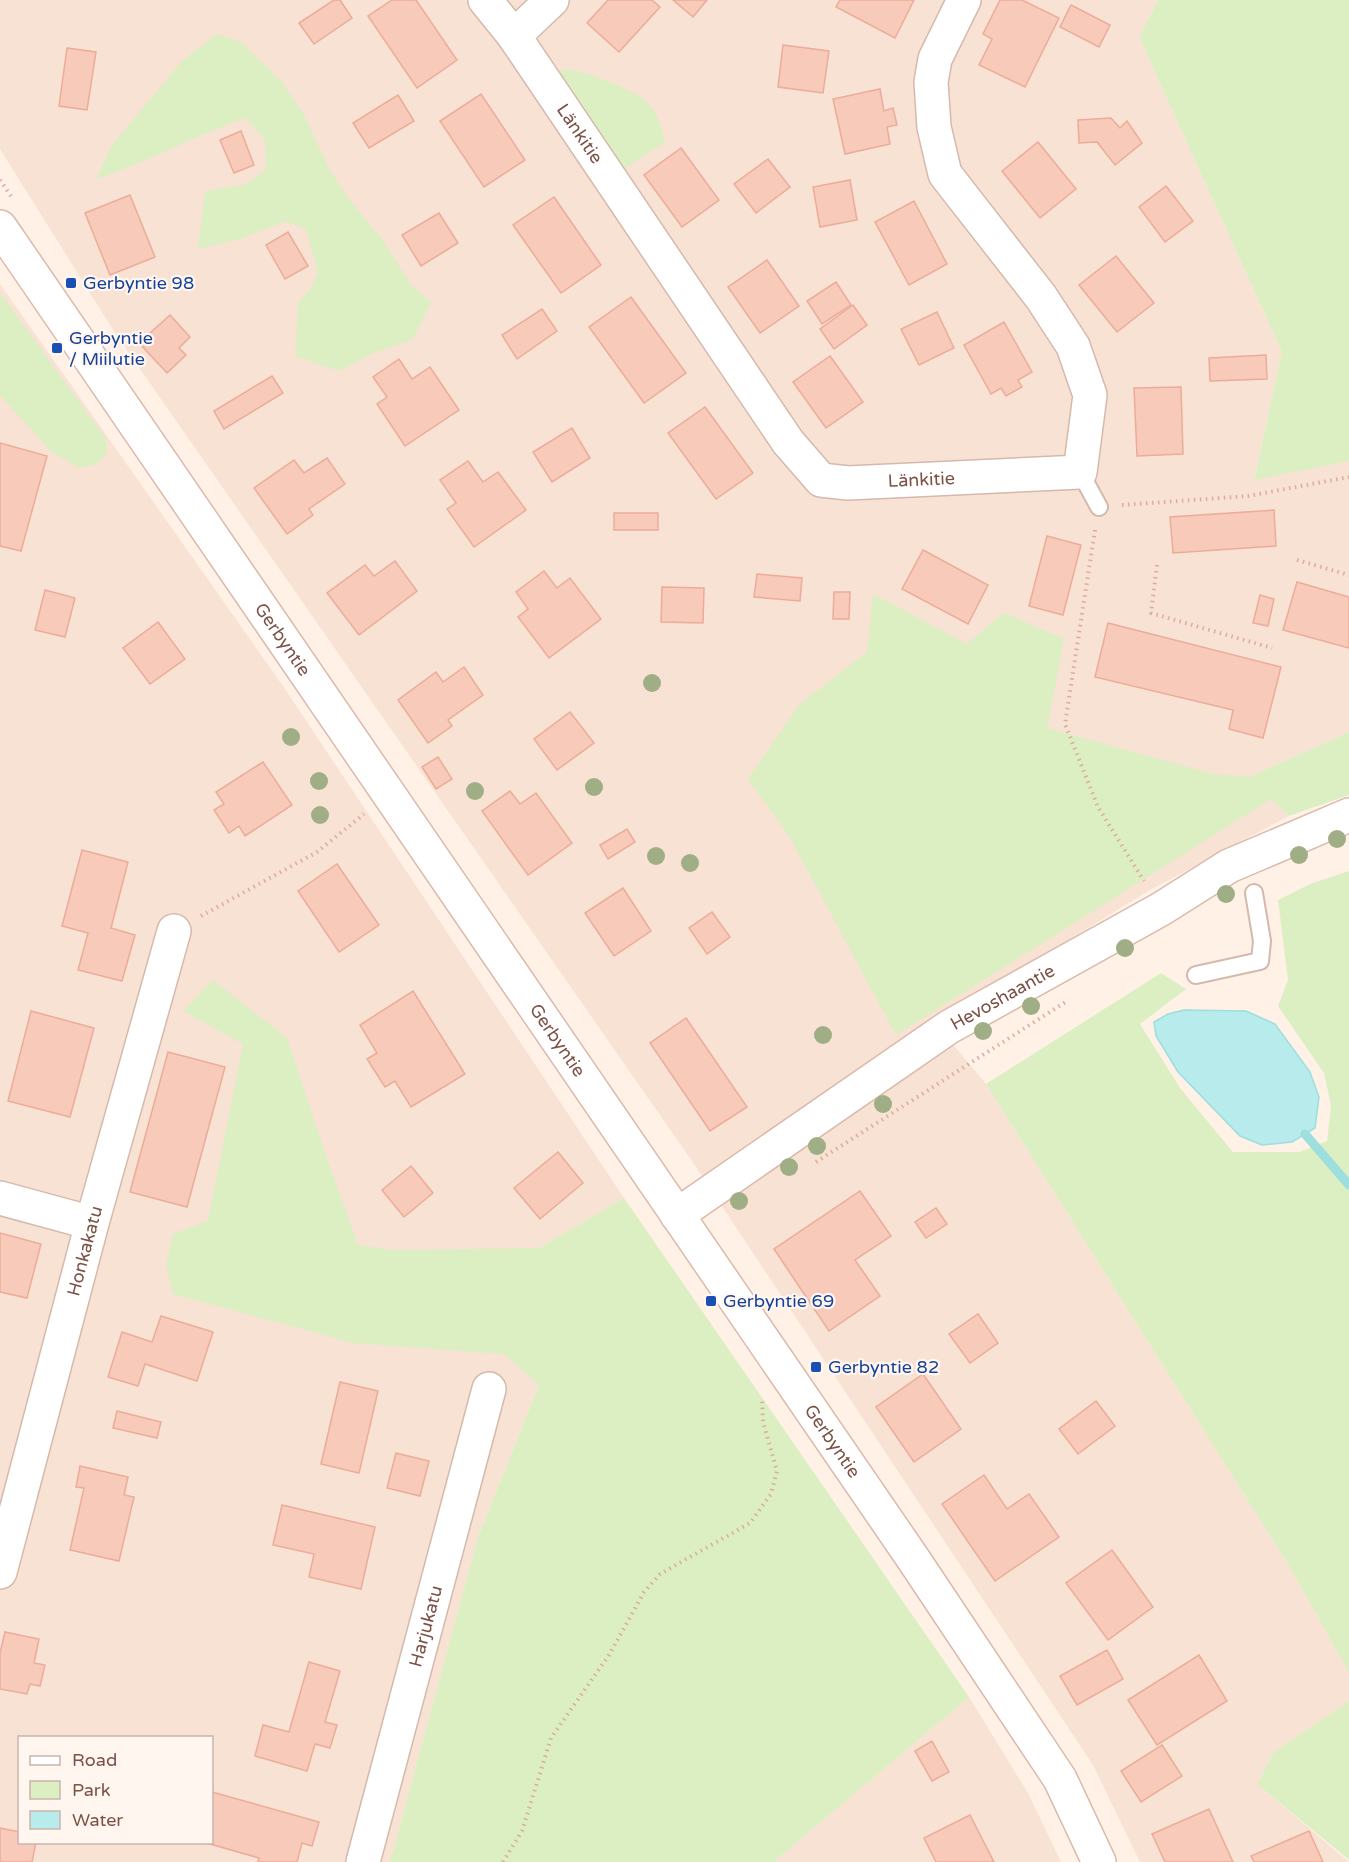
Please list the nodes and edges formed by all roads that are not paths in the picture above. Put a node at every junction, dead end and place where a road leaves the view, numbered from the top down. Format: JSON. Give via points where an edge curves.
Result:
{"nodes":[{"id":1,"x":485,"y":0,"type":"edge"},
{"id":2,"x":552,"y":0,"type":"edge"},
{"id":3,"x":964,"y":0,"type":"edge"},
{"id":4,"x":514,"y":36,"type":"junction"},
{"id":5,"x":0,"y":227,"type":"edge"},
{"id":6,"x":1080,"y":472,"type":"junction"},
{"id":7,"x":1099,"y":507,"type":"road end"},
{"id":8,"x":1349,"y":815,"type":"edge"},
{"id":9,"x":1254,"y":893,"type":"dead end"},
{"id":10,"x":174,"y":931,"type":"road end"},
{"id":11,"x":1196,"y":975,"type":"dead end"},
{"id":12,"x":0,"y":1198,"type":"edge"},
{"id":13,"x":677,"y":1215,"type":"junction"},
{"id":14,"x":92,"y":1223,"type":"junction"},
{"id":15,"x":489,"y":1389,"type":"dead end"},
{"id":16,"x":0,"y":1572,"type":"edge"},
{"id":17,"x":363,"y":1862,"type":"edge"},
{"id":18,"x":1099,"y":1862,"type":"edge"}],
"edges":[{"from":1,"to":4,"type":"street","name":"Länkitie"},
{"from":2,"to":4,"type":"street"},
{"from":3,"to":6,"type":"street","via":[[935,59],[931,82],[936,138],[945,174],[1041,297],[1073,346],[1090,394]]},
{"from":4,"to":6,"type":"street","name":"Länkitie","via":[[788,442],[822,480],[848,483]]},
{"from":5,"to":13,"type":"street","name":"Gerbyntie"},
{"from":6,"to":7,"type":"lane"},
{"from":8,"to":13,"type":"street","name":"Hevoshaantie","via":[[1229,866],[1161,909],[949,1027]]},
{"from":9,"to":11,"type":"lane","via":[[1262,941],[1260,961]]},
{"from":10,"to":14,"type":"street","name":"Honkakatu"},
{"from":12,"to":14,"type":"street"},
{"from":13,"to":18,"type":"street","name":"Gerbyntie","via":[[1060,1779]]},
{"from":14,"to":16,"type":"street","name":"Honkakatu"},
{"from":15,"to":17,"type":"street","name":"Harjukatu"}]}
